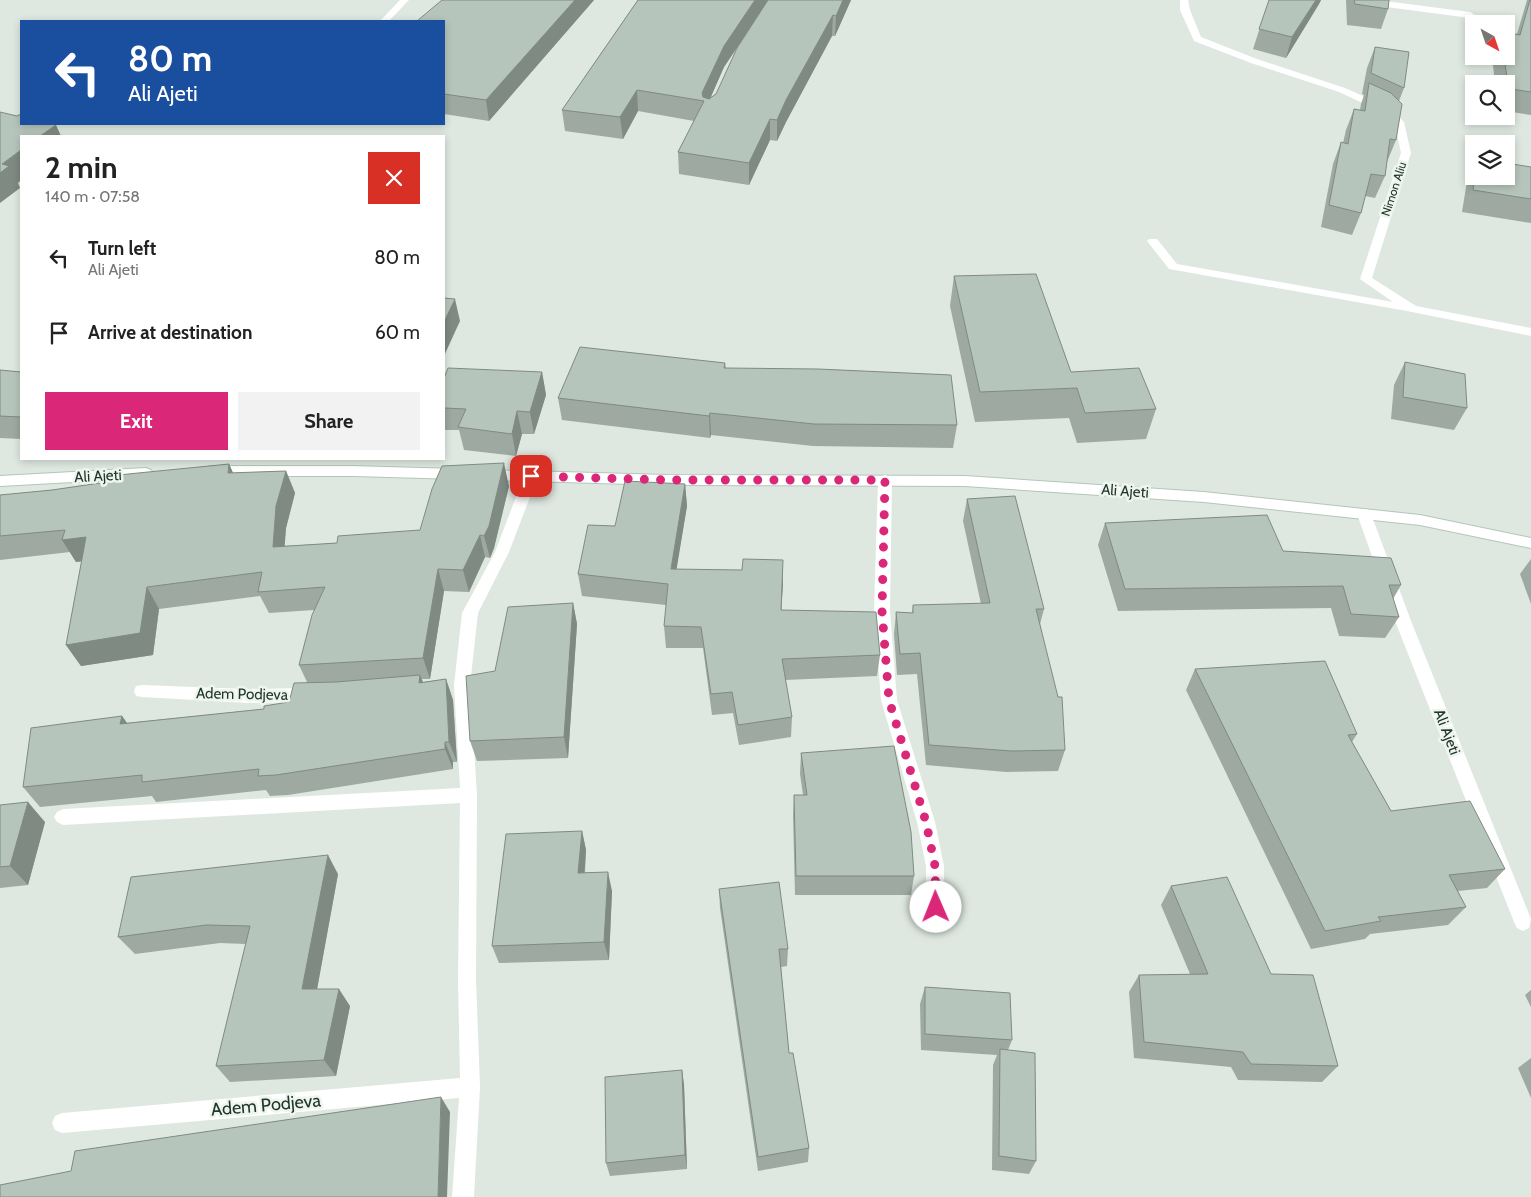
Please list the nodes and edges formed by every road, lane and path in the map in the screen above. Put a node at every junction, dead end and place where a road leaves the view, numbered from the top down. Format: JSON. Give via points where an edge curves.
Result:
{"nodes":[{"id":1,"x":405,"y":0,"type":"edge"},
{"id":2,"x":1184,"y":0,"type":"edge"},
{"id":3,"x":1356,"y":0,"type":"edge"},
{"id":4,"x":1470,"y":15,"type":"dead end"},
{"id":5,"x":385,"y":20,"type":"edge"},
{"id":6,"x":1153,"y":241,"type":"dead end"},
{"id":7,"x":1412,"y":309,"type":"junction"},
{"id":8,"x":1531,"y":332,"type":"edge"},
{"id":9,"x":198,"y":471,"type":"edge"},
{"id":10,"x":158,"y":472,"type":"edge"},
{"id":11,"x":531,"y":476,"type":"junction"},
{"id":12,"x":885,"y":480,"type":"junction"},
{"id":13,"x":0,"y":481,"type":"edge"},
{"id":14,"x":1364,"y":514,"type":"junction"},
{"id":15,"x":1531,"y":543,"type":"edge"},
{"id":16,"x":462,"y":685,"type":"junction"},
{"id":17,"x":443,"y":687,"type":"edge"},
{"id":18,"x":142,"y":691,"type":"dead end"},
{"id":19,"x":325,"y":695,"type":"edge"},
{"id":20,"x":469,"y":795,"type":"junction"},
{"id":21,"x":62,"y":817,"type":"dead end"},
{"id":22,"x":936,"y":907,"type":"dead end"},
{"id":23,"x":1522,"y":922,"type":"dead end"},
{"id":24,"x":470,"y":1087,"type":"junction"},
{"id":25,"x":62,"y":1123,"type":"dead end"},
{"id":26,"x":463,"y":1197,"type":"edge"}],
"edges":[{"from":1,"to":5,"type":"street"},
{"from":2,"to":7,"type":"street","name":"Nimon Aliu","via":[[1197,39],[1342,90],[1388,111],[1400,124],[1406,153],[1366,279]]},
{"from":3,"to":4,"type":"street"},
{"from":6,"to":7,"type":"street","via":[[1172,267]]},
{"from":7,"to":8,"type":"street","name":"Nimon Aliu"},
{"from":9,"to":11,"type":"street","name":"Ali Ajeti"},
{"from":10,"to":13,"type":"street","name":"Ali Ajeti"},
{"from":11,"to":12,"type":"street","name":"Ali Ajeti"},
{"from":11,"to":16,"type":"street","via":[[502,552],[470,614]]},
{"from":12,"to":14,"type":"street","name":"Ali Ajeti","via":[[965,481],[1204,496]]},
{"from":12,"to":22,"type":"street","via":[[882,611],[889,700],[926,822],[935,866]]},
{"from":14,"to":15,"type":"street","name":"Ali Ajeti","via":[[1420,520]]},
{"from":14,"to":23,"type":"street","name":"Ali Ajeti"},
{"from":16,"to":17,"type":"street"},
{"from":16,"to":20,"type":"street"},
{"from":18,"to":19,"type":"street","name":"Adem Podjeva","via":[[247,696]]},
{"from":20,"to":21,"type":"street"},
{"from":20,"to":24,"type":"street","via":[[467,980]]},
{"from":24,"to":25,"type":"street","name":"Adem Podjeva"},
{"from":24,"to":26,"type":"street"}]}
